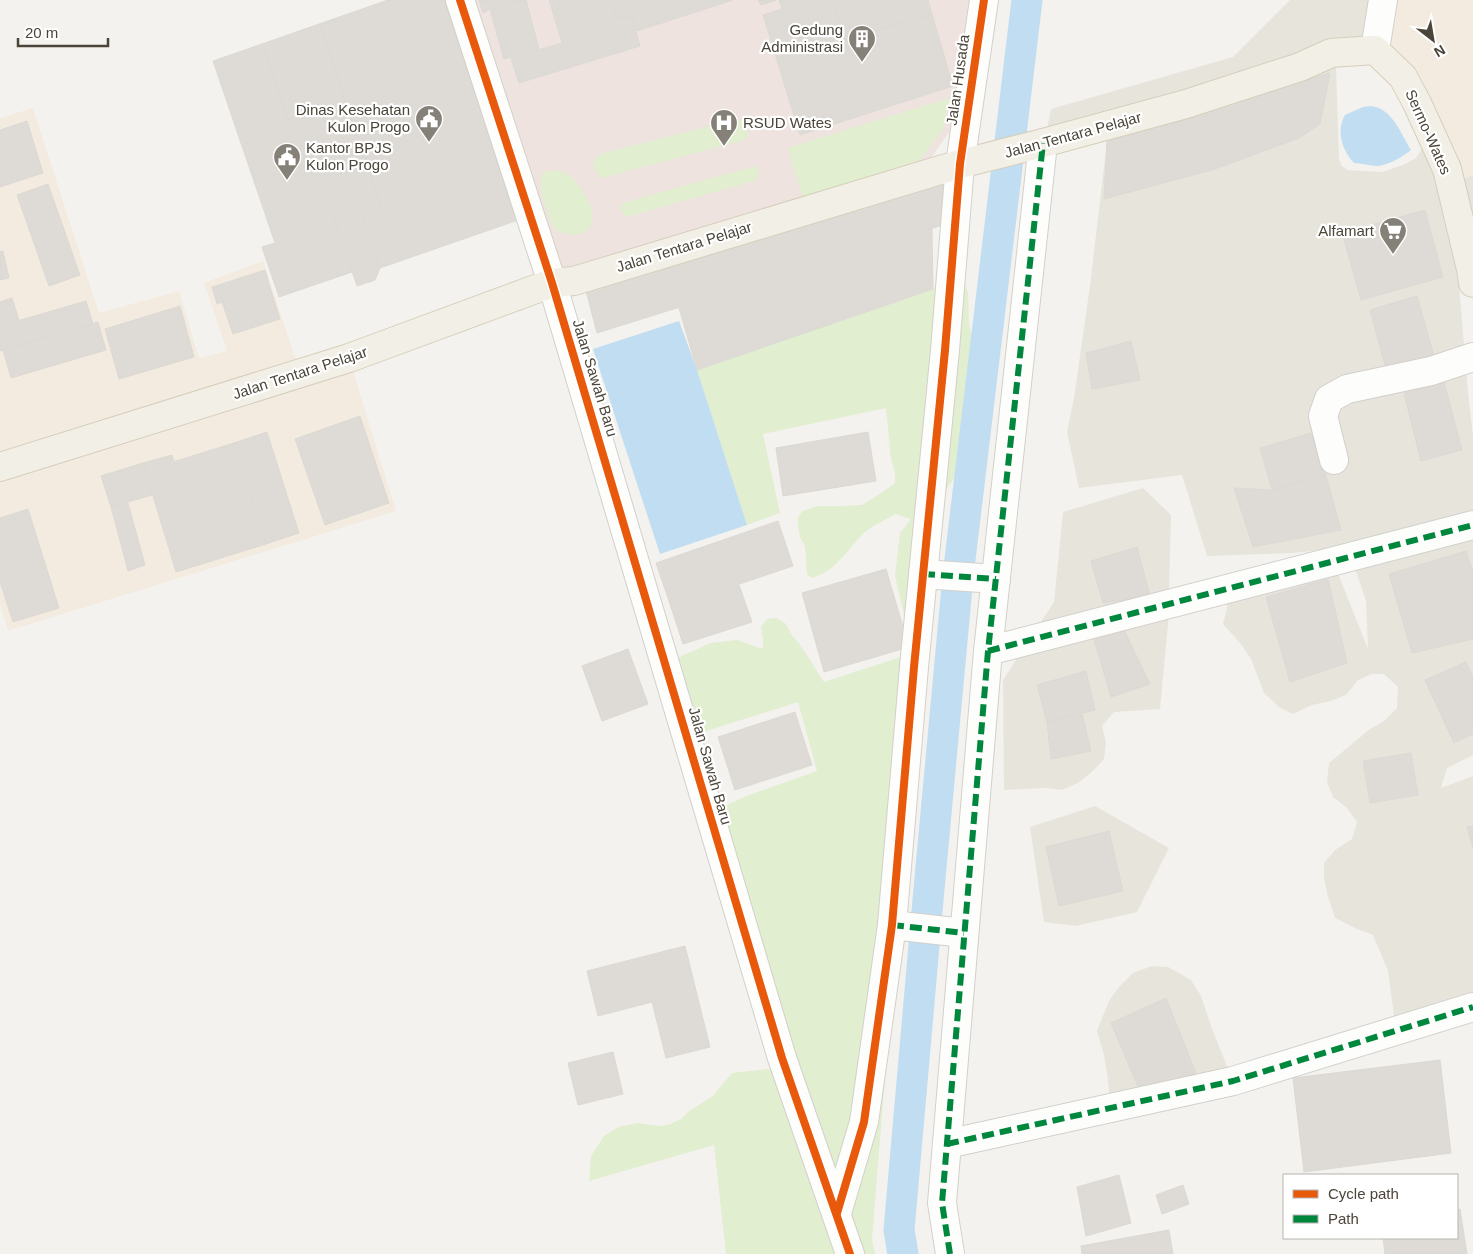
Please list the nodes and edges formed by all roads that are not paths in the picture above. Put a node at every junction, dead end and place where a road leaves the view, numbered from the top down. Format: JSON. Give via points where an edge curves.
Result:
{"nodes":[{"id":1,"x":460,"y":0,"type":"edge"},
{"id":2,"x":984,"y":0,"type":"edge"},
{"id":3,"x":1383,"y":0,"type":"edge"},
{"id":4,"x":1375,"y":50,"type":"junction"},
{"id":5,"x":1038,"y":144,"type":"junction"},
{"id":6,"x":960,"y":164,"type":"junction"},
{"id":7,"x":552,"y":283,"type":"junction"},
{"id":8,"x":1473,"y":283,"type":"edge"},
{"id":9,"x":1473,"y":357,"type":"edge"},
{"id":10,"x":1,"y":460,"type":"edge"},
{"id":11,"x":1334,"y":460,"type":"dead end"},
{"id":12,"x":1473,"y":525,"type":"edge"},
{"id":13,"x":932,"y":574,"type":"junction"},
{"id":14,"x":986,"y":578,"type":"junction"},
{"id":15,"x":988,"y":651,"type":"junction"},
{"id":16,"x":900,"y":925,"type":"junction"},
{"id":17,"x":958,"y":932,"type":"junction"},
{"id":18,"x":1473,"y":1007,"type":"edge"},
{"id":19,"x":947,"y":1144,"type":"junction"},
{"id":20,"x":837,"y":1214,"type":"junction"},
{"id":21,"x":850,"y":1254,"type":"edge"},
{"id":22,"x":950,"y":1254,"type":"edge"}],
"edges":[{"from":1,"to":7,"type":"street","name":"Jalan Sawah Baru"},
{"from":2,"to":6,"type":"street","name":"Jalan Husada"},
{"from":3,"to":4,"type":"street"},
{"from":4,"to":5,"type":"main road","name":"Jalan Tentara Pelajar","via":[[1331,53],[1300,67],[1186,104]]},
{"from":4,"to":8,"type":"main road","name":"Sermo-Wates","via":[[1403,77],[1447,170]]},
{"from":5,"to":6,"type":"main road","name":"Jalan Tentara Pelajar"},
{"from":5,"to":14,"type":"street"},
{"from":6,"to":7,"type":"main road","name":"Jalan Tentara Pelajar","via":[[574,281]]},
{"from":6,"to":13,"type":"street","name":"Jalan Husada"},
{"from":7,"to":10,"type":"main road","name":"Jalan Tentara Pelajar","via":[[349,358]]},
{"from":7,"to":20,"type":"street","name":"Jalan Sawah Baru","via":[[782,1058]]},
{"from":9,"to":11,"type":"street","via":[[1431,372],[1347,389],[1329,398],[1323,416]]},
{"from":12,"to":15,"type":"street"},
{"from":13,"to":14,"type":"street"},
{"from":13,"to":16,"type":"street","name":"Jalan Husada","via":[[914,667]]},
{"from":14,"to":15,"type":"street"},
{"from":15,"to":17,"type":"street"},
{"from":16,"to":17,"type":"street"},
{"from":16,"to":20,"type":"street","name":"Jalan Husada","via":[[864,1122]]},
{"from":17,"to":19,"type":"street"},
{"from":18,"to":19,"type":"street","via":[[1233,1081]]},
{"from":19,"to":22,"type":"street","via":[[942,1203]]},
{"from":20,"to":21,"type":"street","name":"Jalan Sawah Baru"}]}
